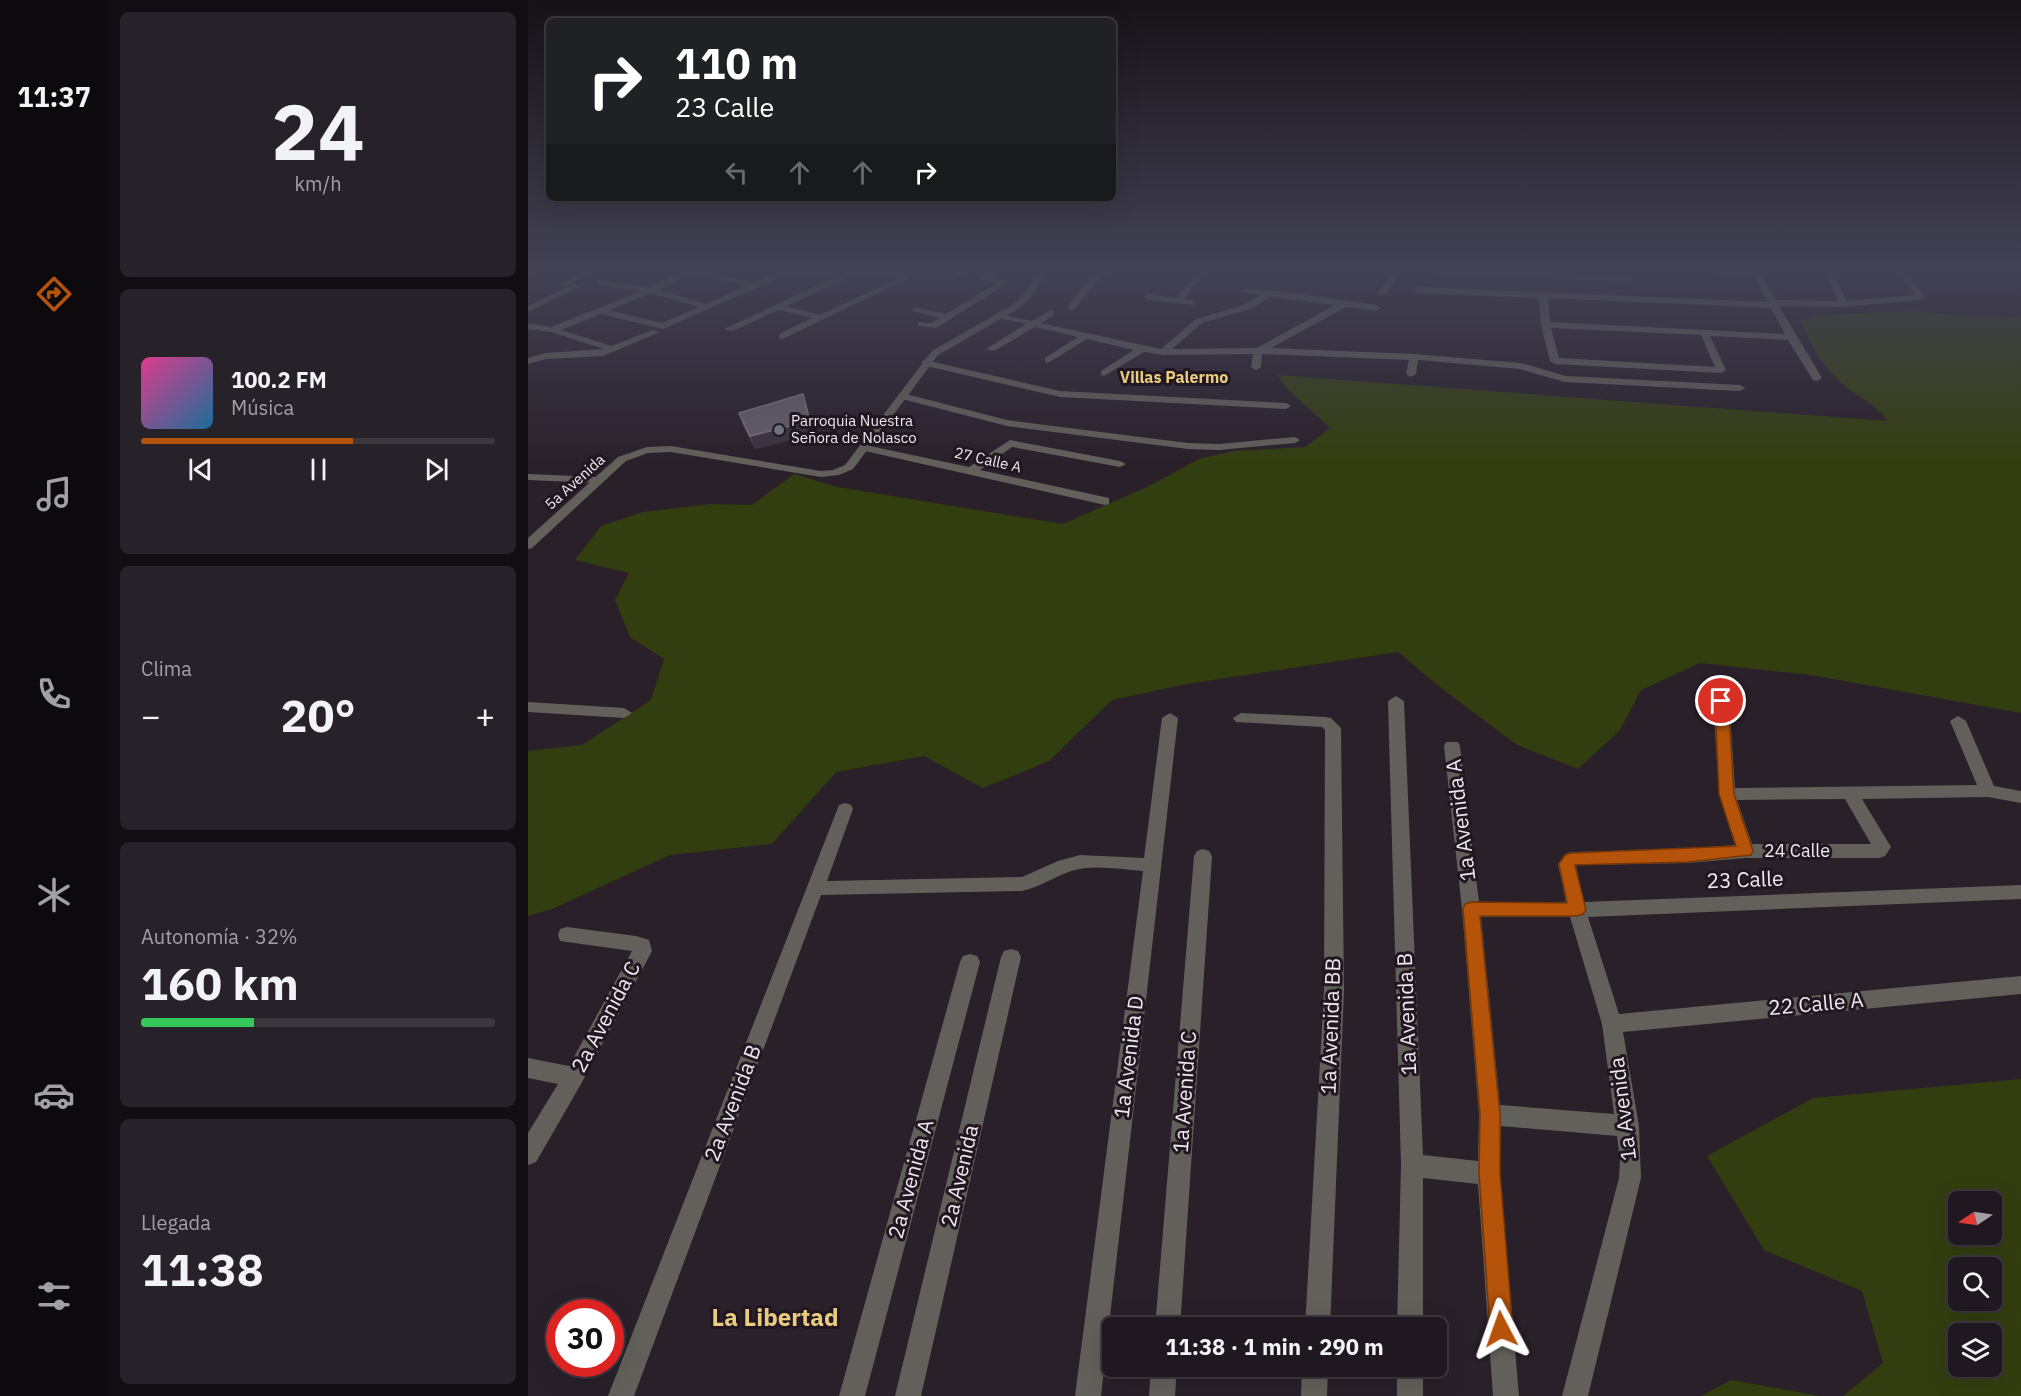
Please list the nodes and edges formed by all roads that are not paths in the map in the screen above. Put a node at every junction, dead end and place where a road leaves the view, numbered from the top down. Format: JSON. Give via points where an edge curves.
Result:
{"nodes":[{"id":1,"x":562,"y":333,"type":"edge"},
{"id":2,"x":649,"y":333,"type":"edge"},
{"id":3,"x":788,"y":333,"type":"edge"},
{"id":4,"x":968,"y":333,"type":"edge"},
{"id":5,"x":1018,"y":333,"type":"edge"},
{"id":6,"x":1079,"y":333,"type":"edge"},
{"id":7,"x":1185,"y":333,"type":"edge"},
{"id":8,"x":1292,"y":333,"type":"edge"},
{"id":9,"x":1548,"y":333,"type":"edge"},
{"id":10,"x":1690,"y":333,"type":"edge"},
{"id":11,"x":1789,"y":333,"type":"edge"},
{"id":12,"x":1705,"y":334,"type":"junction"},
{"id":13,"x":1087,"y":335,"type":"junction"},
{"id":14,"x":782,"y":336,"type":"dead end"},
{"id":15,"x":1791,"y":337,"type":"junction"},
{"id":16,"x":612,"y":349,"type":"junction"},
{"id":17,"x":991,"y":349,"type":"dead end"},
{"id":18,"x":1142,"y":349,"type":"junction"},
{"id":19,"x":1163,"y":352,"type":"junction"},
{"id":20,"x":1258,"y":352,"type":"junction"},
{"id":21,"x":1339,"y":353,"type":"junction"},
{"id":22,"x":1414,"y":357,"type":"junction"},
{"id":23,"x":1048,"y":360,"type":"dead end"},
{"id":24,"x":528,"y":361,"type":"edge"},
{"id":25,"x":925,"y":363,"type":"junction"},
{"id":26,"x":1334,"y":365,"type":"dead end"},
{"id":27,"x":1256,"y":367,"type":"dead end"},
{"id":28,"x":1104,"y":373,"type":"dead end"},
{"id":29,"x":1411,"y":374,"type":"dead end"},
{"id":30,"x":1817,"y":378,"type":"dead end"},
{"id":31,"x":1740,"y":388,"type":"dead end"},
{"id":32,"x":902,"y":396,"type":"junction"},
{"id":33,"x":1286,"y":406,"type":"dead end"},
{"id":34,"x":1295,"y":440,"type":"dead end"},
{"id":35,"x":865,"y":448,"type":"junction"},
{"id":36,"x":1120,"y":464,"type":"dead end"},
{"id":37,"x":971,"y":471,"type":"junction"},
{"id":38,"x":528,"y":477,"type":"edge"},
{"id":39,"x":598,"y":480,"type":"junction"},
{"id":40,"x":1105,"y":501,"type":"dead end"},
{"id":41,"x":528,"y":545,"type":"edge"},
{"id":42,"x":1396,"y":701,"type":"dead end"},
{"id":43,"x":1721,"y":701,"type":"dead end"},
{"id":44,"x":528,"y":707,"type":"edge"},
{"id":45,"x":624,"y":713,"type":"dead end"},
{"id":46,"x":1170,"y":718,"type":"dead end"},
{"id":47,"x":1241,"y":718,"type":"dead end"},
{"id":48,"x":1958,"y":721,"type":"dead end"},
{"id":49,"x":1452,"y":746,"type":"dead end"},
{"id":50,"x":1988,"y":791,"type":"junction"},
{"id":51,"x":1727,"y":794,"type":"junction"},
{"id":52,"x":1850,"y":794,"type":"junction"},
{"id":53,"x":2017,"y":797,"type":"edge"},
{"id":54,"x":845,"y":809,"type":"dead end"},
{"id":55,"x":1746,"y":851,"type":"junction"},
{"id":56,"x":1203,"y":856,"type":"dead end"},
{"id":57,"x":1571,"y":859,"type":"joint"},
{"id":58,"x":1153,"y":865,"type":"junction"},
{"id":59,"x":816,"y":888,"type":"junction"},
{"id":60,"x":2021,"y":892,"type":"edge"},
{"id":61,"x":1471,"y":909,"type":"junction"},
{"id":62,"x":1577,"y":910,"type":"junction"},
{"id":63,"x":567,"y":935,"type":"dead end"},
{"id":64,"x":1011,"y":957,"type":"dead end"},
{"id":65,"x":970,"y":962,"type":"dead end"},
{"id":66,"x":2021,"y":985,"type":"edge"},
{"id":67,"x":1612,"y":1024,"type":"junction"},
{"id":68,"x":528,"y":1068,"type":"edge"},
{"id":69,"x":574,"y":1077,"type":"junction"},
{"id":70,"x":1490,"y":1114,"type":"junction"},
{"id":71,"x":1628,"y":1126,"type":"junction"},
{"id":72,"x":528,"y":1154,"type":"edge"},
{"id":73,"x":1412,"y":1165,"type":"junction"},
{"id":74,"x":1489,"y":1173,"type":"junction"},
{"id":75,"x":1168,"y":1317,"type":"edge"},
{"id":76,"x":1318,"y":1317,"type":"edge"},
{"id":77,"x":1410,"y":1317,"type":"edge"},
{"id":78,"x":1163,"y":1377,"type":"edge"},
{"id":79,"x":1315,"y":1377,"type":"edge"},
{"id":80,"x":1410,"y":1377,"type":"edge"},
{"id":81,"x":621,"y":1396,"type":"edge"},
{"id":82,"x":852,"y":1396,"type":"edge"},
{"id":83,"x":908,"y":1396,"type":"edge"},
{"id":84,"x":1088,"y":1396,"type":"edge"},
{"id":85,"x":1162,"y":1396,"type":"edge"},
{"id":86,"x":1314,"y":1396,"type":"edge"},
{"id":87,"x":1410,"y":1396,"type":"edge"},
{"id":88,"x":1506,"y":1396,"type":"edge"},
{"id":89,"x":1575,"y":1396,"type":"edge"}],
"edges":[{"from":1,"to":16,"type":"street"},
{"from":2,"to":16,"type":"street"},
{"from":3,"to":14,"type":"street"},
{"from":4,"to":25,"type":"street","via":[[945,345]]},
{"from":5,"to":17,"type":"street"},
{"from":6,"to":13,"type":"street"},
{"from":7,"to":19,"type":"street"},
{"from":8,"to":20,"type":"street"},
{"from":9,"to":12,"type":"street","via":[[1555,361],[1721,370]]},
{"from":10,"to":12,"type":"street"},
{"from":11,"to":15,"type":"street"},
{"from":12,"to":15,"type":"street"},
{"from":13,"to":18,"type":"street"},
{"from":13,"to":23,"type":"street"},
{"from":15,"to":30,"type":"street"},
{"from":16,"to":24,"type":"street"},
{"from":18,"to":19,"type":"street"},
{"from":18,"to":28,"type":"street"},
{"from":19,"to":20,"type":"street","via":[[1190,356]]},
{"from":20,"to":21,"type":"street"},
{"from":20,"to":27,"type":"street"},
{"from":21,"to":22,"type":"street"},
{"from":21,"to":26,"type":"street"},
{"from":22,"to":29,"type":"street"},
{"from":22,"to":31,"type":"street","via":[[1478,366],[1521,366],[1565,379]]},
{"from":25,"to":32,"type":"street"},
{"from":25,"to":33,"type":"street","via":[[1060,394]]},
{"from":32,"to":34,"type":"street","via":[[1027,427],[1188,446]]},
{"from":32,"to":35,"type":"street"},
{"from":35,"to":37,"type":"street","name":"27 Calle A"},
{"from":35,"to":39,"type":"street","name":"5a Avenida","via":[[849,467],[821,474],[671,448],[647,450],[622,459]]},
{"from":36,"to":37,"type":"street","via":[[1010,443]]},
{"from":37,"to":40,"type":"street","name":"27 Calle A"},
{"from":38,"to":39,"type":"street"},
{"from":39,"to":41,"type":"street","name":"5a Avenida"},
{"from":42,"to":73,"type":"street","name":"1a Avenida B"},
{"from":43,"to":51,"type":"street"},
{"from":44,"to":45,"type":"street"},
{"from":46,"to":58,"type":"street","name":"1a Avenida D"},
{"from":47,"to":76,"type":"street","name":"1a Avenida BB","via":[[1331,724],[1334,991]]},
{"from":48,"to":50,"type":"street"},
{"from":49,"to":61,"type":"street","name":"1a Avenida A"},
{"from":50,"to":52,"type":"street"},
{"from":50,"to":53,"type":"street"},
{"from":51,"to":52,"type":"street"},
{"from":51,"to":55,"type":"street"},
{"from":52,"to":55,"type":"street","name":"24 Calle","via":[[1882,847],[1879,851]]},
{"from":54,"to":59,"type":"street","name":"2a Avenida B"},
{"from":55,"to":57,"type":"street","name":"24 Calle"},
{"from":56,"to":75,"type":"street","name":"1a Avenida C"},
{"from":57,"to":62,"type":"street","name":"1a Avenida","via":[[1567,864]]},
{"from":58,"to":59,"type":"street","via":[[1080,863],[1059,869],[1042,880],[1022,884]]},
{"from":58,"to":84,"type":"street","name":"1a Avenida D"},
{"from":59,"to":81,"type":"street","name":"2a Avenida B"},
{"from":60,"to":62,"type":"street","name":"23 Calle"},
{"from":61,"to":62,"type":"street","name":"23 Calle"},
{"from":61,"to":70,"type":"street","name":"1a Avenida A"},
{"from":62,"to":67,"type":"street","name":"1a Avenida"},
{"from":63,"to":69,"type":"street","name":"2a Avenida C","via":[[642,946]]},
{"from":64,"to":83,"type":"street","name":"2a Avenida"},
{"from":65,"to":82,"type":"street","name":"2a Avenida A"},
{"from":66,"to":67,"type":"street","name":"22 Calle A"},
{"from":67,"to":71,"type":"street","name":"1a Avenida"},
{"from":68,"to":69,"type":"street"},
{"from":69,"to":72,"type":"street","name":"2a Avenida C"},
{"from":70,"to":71,"type":"street"},
{"from":70,"to":74,"type":"street","name":"1a Avenida A"},
{"from":71,"to":89,"type":"street","name":"1a Avenida","via":[[1630,1178]]},
{"from":73,"to":74,"type":"street"},
{"from":73,"to":77,"type":"street","name":"1a Avenida B"},
{"from":74,"to":88,"type":"street","name":"1a Avenida A"},
{"from":78,"to":85,"type":"street"},
{"from":79,"to":86,"type":"street"},
{"from":80,"to":87,"type":"street"}]}
